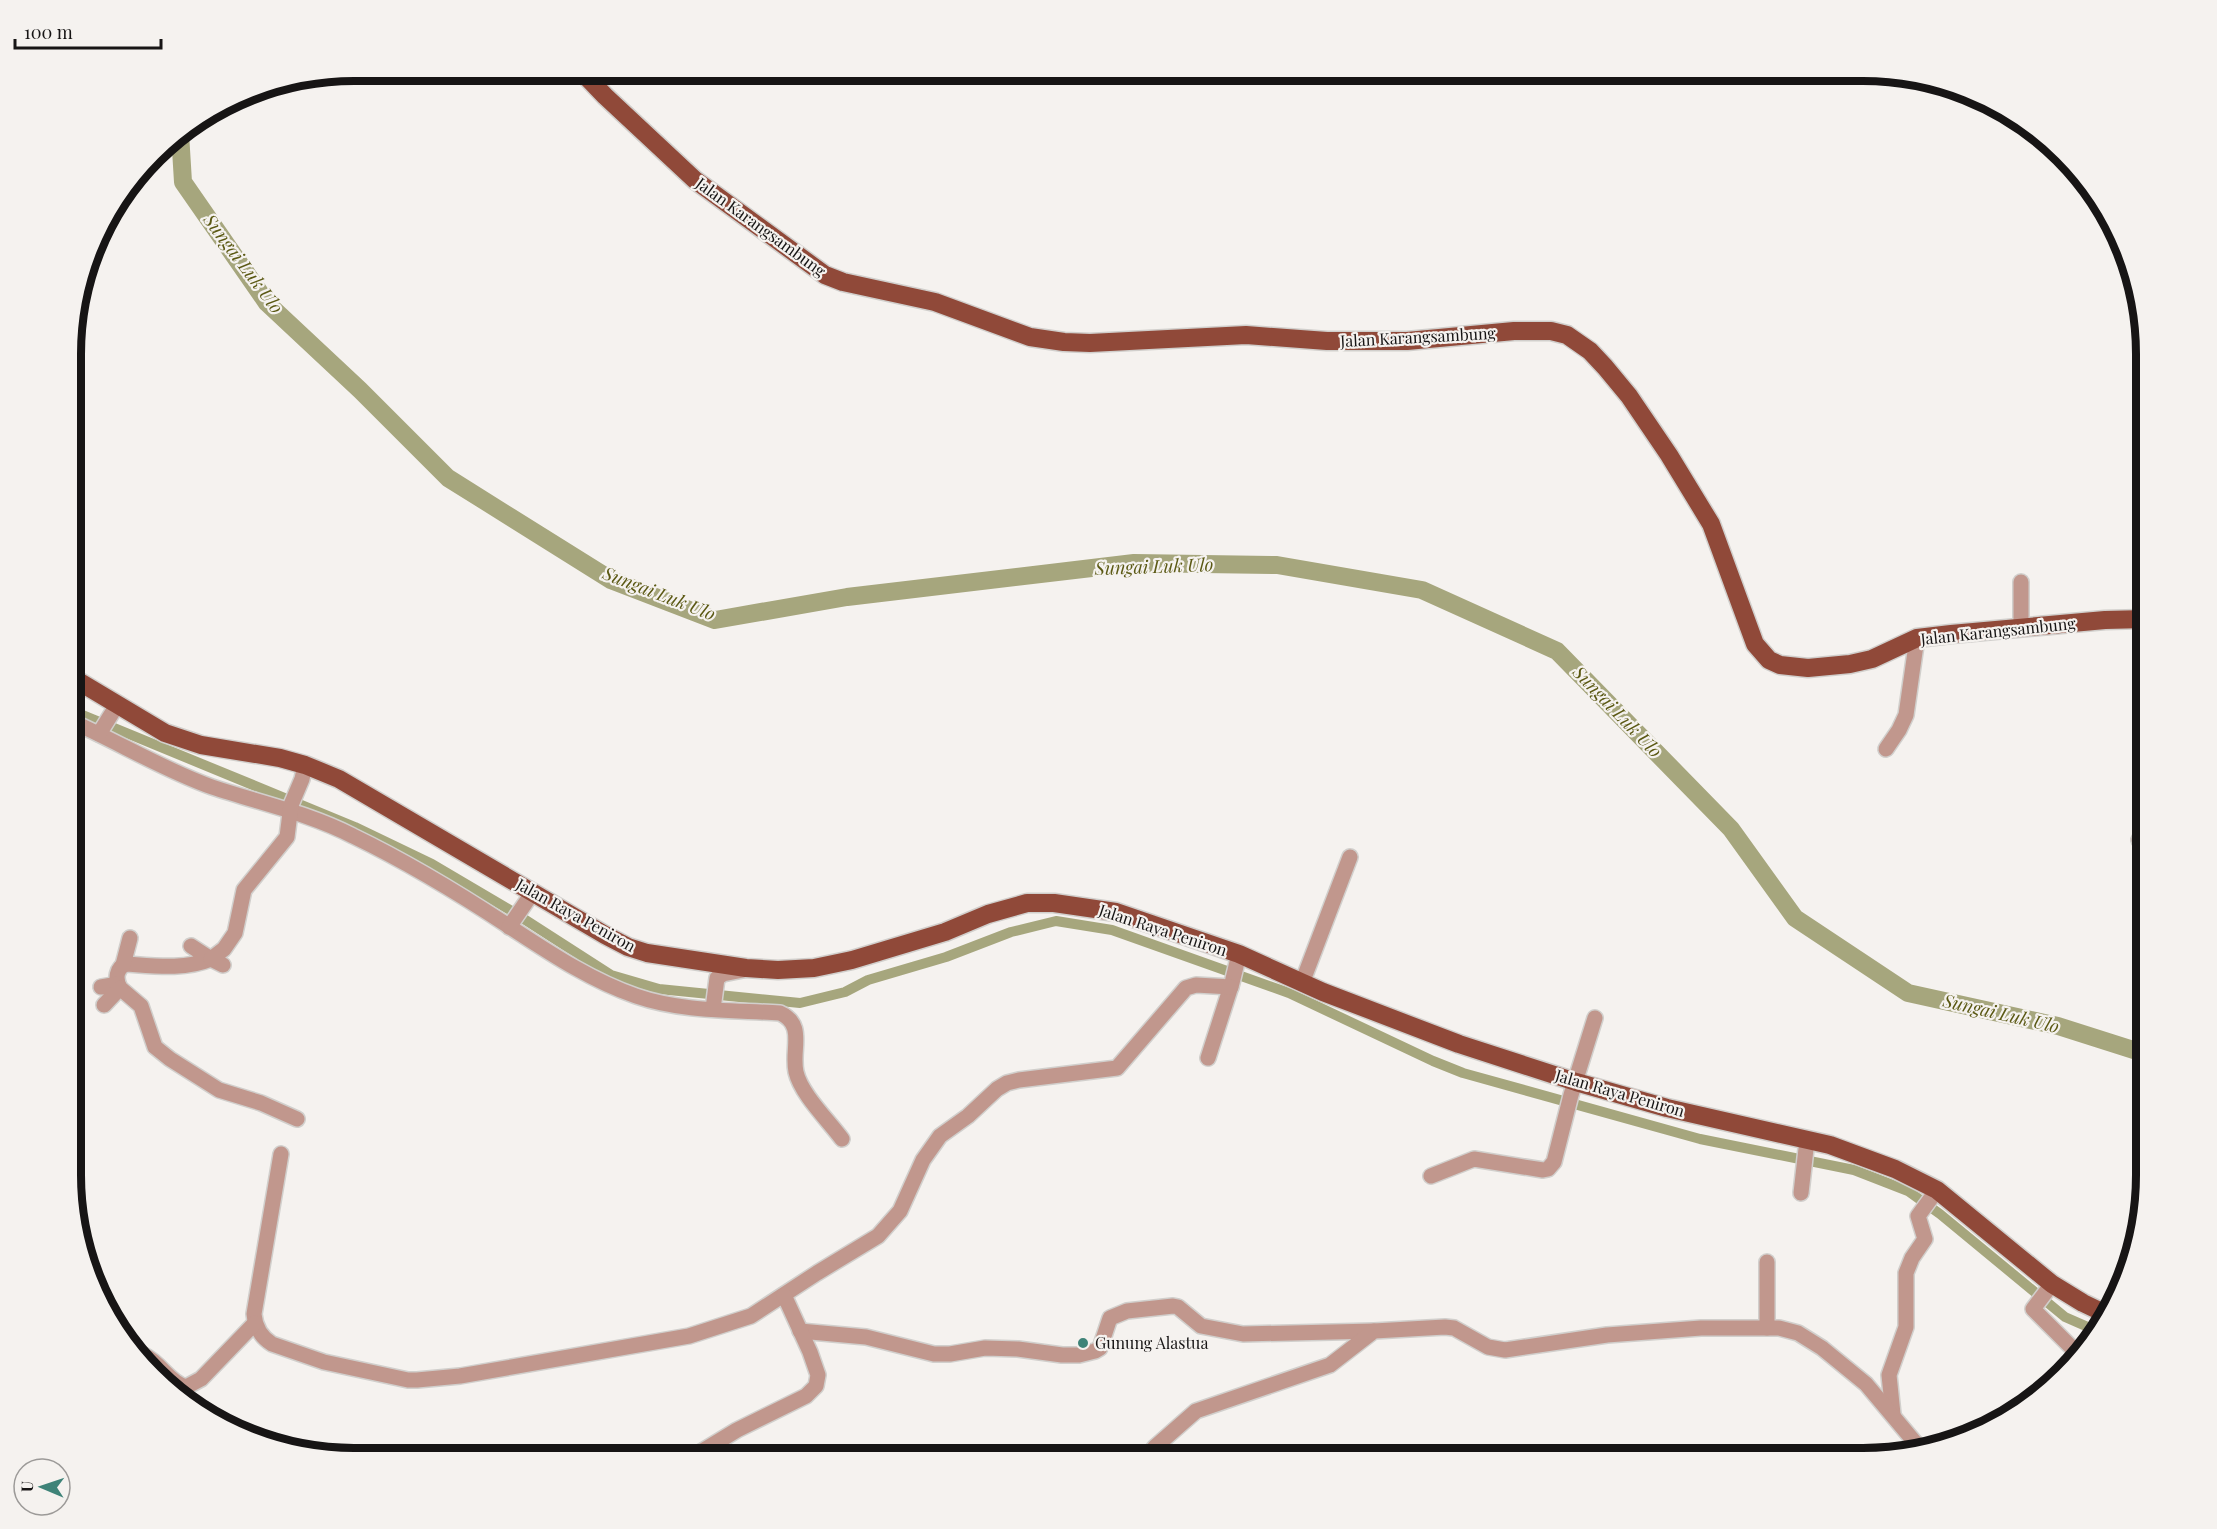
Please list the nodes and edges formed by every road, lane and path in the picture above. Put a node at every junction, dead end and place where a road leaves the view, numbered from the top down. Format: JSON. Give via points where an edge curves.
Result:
{"nodes":[{"id":1,"x":590,"y":81,"type":"edge"},
{"id":2,"x":2021,"y":582,"type":"dead end"},
{"id":3,"x":2136,"y":619,"type":"edge"},
{"id":4,"x":2021,"y":626,"type":"junction"},
{"id":5,"x":1917,"y":638,"type":"junction"},
{"id":6,"x":81,"y":684,"type":"edge"},
{"id":7,"x":115,"y":708,"type":"junction"},
{"id":8,"x":81,"y":725,"type":"edge"},
{"id":9,"x":101,"y":731,"type":"junction"},
{"id":10,"x":1886,"y":749,"type":"dead end"},
{"id":11,"x":305,"y":765,"type":"junction"},
{"id":12,"x":290,"y":807,"type":"junction"},
{"id":13,"x":1350,"y":857,"type":"dead end"},
{"id":14,"x":529,"y":898,"type":"junction"},
{"id":15,"x":511,"y":924,"type":"junction"},
{"id":16,"x":130,"y":938,"type":"dead end"},
{"id":17,"x":191,"y":946,"type":"dead end"},
{"id":18,"x":217,"y":962,"type":"junction"},
{"id":19,"x":123,"y":965,"type":"junction"},
{"id":20,"x":746,"y":968,"type":"junction"},
{"id":21,"x":1235,"y":973,"type":"junction"},
{"id":22,"x":1302,"y":983,"type":"junction"},
{"id":23,"x":119,"y":986,"type":"junction"},
{"id":24,"x":101,"y":987,"type":"dead end"},
{"id":25,"x":104,"y":1005,"type":"dead end"},
{"id":26,"x":713,"y":1006,"type":"junction"},
{"id":27,"x":1595,"y":1018,"type":"dead end"},
{"id":28,"x":1208,"y":1058,"type":"dead end"},
{"id":29,"x":1573,"y":1089,"type":"junction"},
{"id":30,"x":297,"y":1119,"type":"dead end"},
{"id":31,"x":842,"y":1139,"type":"dead end"},
{"id":32,"x":1805,"y":1152,"type":"junction"},
{"id":33,"x":281,"y":1154,"type":"dead end"},
{"id":34,"x":1431,"y":1176,"type":"dead end"},
{"id":35,"x":1801,"y":1193,"type":"dead end"},
{"id":36,"x":1928,"y":1202,"type":"junction"},
{"id":37,"x":1767,"y":1262,"type":"dead end"},
{"id":38,"x":2044,"y":1294,"type":"junction"},
{"id":39,"x":784,"y":1295,"type":"junction"},
{"id":40,"x":2099,"y":1311,"type":"edge"},
{"id":41,"x":255,"y":1323,"type":"junction"},
{"id":42,"x":1767,"y":1328,"type":"junction"},
{"id":43,"x":800,"y":1331,"type":"junction"},
{"id":44,"x":1374,"y":1331,"type":"junction"},
{"id":45,"x":2073,"y":1349,"type":"edge"},
{"id":46,"x":152,"y":1359,"type":"edge"},
{"id":47,"x":1893,"y":1414,"type":"junction"},
{"id":48,"x":1916,"y":1443,"type":"edge"},
{"id":49,"x":707,"y":1448,"type":"edge"},
{"id":50,"x":1157,"y":1448,"type":"edge"}],
"edges":[{"from":1,"to":5,"type":"main road","name":"Jalan Karangsambung","via":[[694,180],[825,275],[935,302],[1030,338],[1090,343],[1246,335],[1327,341],[1551,331],[1567,335],[1605,367],[1669,455],[1711,524],[1748,630],[1769,660],[1794,667],[1850,664],[1872,659]]},
{"from":2,"to":4,"type":"street"},
{"from":3,"to":4,"type":"main road","name":"Jalan Karangsambung"},
{"from":4,"to":5,"type":"main road","name":"Jalan Karangsambung"},
{"from":5,"to":10,"type":"street","via":[[1906,715]]},
{"from":6,"to":7,"type":"main road","name":"Jalan Raya Peniron"},
{"from":7,"to":9,"type":"street"},
{"from":7,"to":11,"type":"main road","name":"Jalan Raya Peniron","via":[[165,733],[201,745]]},
{"from":8,"to":9,"type":"street"},
{"from":9,"to":12,"type":"street","via":[[149,761],[212,786]]},
{"from":11,"to":12,"type":"street"},
{"from":11,"to":14,"type":"main road","name":"Jalan Raya Peniron","via":[[339,779]]},
{"from":12,"to":15,"type":"street","via":[[355,836]]},
{"from":12,"to":18,"type":"street","via":[[287,837],[244,890],[235,933]]},
{"from":13,"to":22,"type":"street"},
{"from":14,"to":15,"type":"street"},
{"from":14,"to":20,"type":"main road","name":"Jalan Raya Peniron","via":[[637,950]]},
{"from":15,"to":26,"type":"street","via":[[542,949],[598,981],[660,1002]]},
{"from":16,"to":19,"type":"street"},
{"from":17,"to":18,"type":"street"},
{"from":18,"to":19,"type":"street"},
{"from":19,"to":23,"type":"street","via":[[117,973]]},
{"from":20,"to":21,"type":"main road","name":"Jalan Raya Peniron","via":[[827,966],[945,932],[988,914],[1036,903],[1116,912]]},
{"from":20,"to":26,"type":"street","via":[[723,974],[715,982]]},
{"from":21,"to":22,"type":"main road","name":"Jalan Raya Peniron"},
{"from":21,"to":28,"type":"street"},
{"from":21,"to":39,"type":"street","via":[[1186,988],[1117,1068],[1019,1080],[998,1089],[940,1136],[923,1160],[900,1211],[878,1236]]},
{"from":22,"to":29,"type":"main road","name":"Jalan Raya Peniron"},
{"from":23,"to":24,"type":"street"},
{"from":23,"to":25,"type":"street"},
{"from":23,"to":30,"type":"street","via":[[141,1006],[155,1047],[170,1059],[219,1090]]},
{"from":26,"to":31,"type":"street","via":[[780,1013],[792,1021],[799,1083]]},
{"from":27,"to":29,"type":"street"},
{"from":29,"to":32,"type":"main road","name":"Jalan Raya Peniron","via":[[1667,1108]]},
{"from":29,"to":34,"type":"street","via":[[1554,1162],[1548,1169],[1474,1159]]},
{"from":32,"to":35,"type":"street"},
{"from":32,"to":36,"type":"main road","name":"Jalan Raya Peniron","via":[[1830,1145],[1895,1169]]},
{"from":33,"to":41,"type":"street"},
{"from":36,"to":38,"type":"main road","name":"Jalan Raya Peniron"},
{"from":36,"to":47,"type":"street","via":[[1925,1242],[1906,1273],[1906,1327],[1890,1372]]},
{"from":37,"to":42,"type":"street"},
{"from":38,"to":40,"type":"main road","name":"Jalan Raya Peniron"},
{"from":38,"to":45,"type":"street","via":[[2033,1309]]},
{"from":39,"to":41,"type":"street","via":[[751,1316],[689,1336],[417,1380],[324,1362],[283,1348],[268,1342]]},
{"from":39,"to":43,"type":"street"},
{"from":41,"to":46,"type":"street","via":[[201,1379],[186,1387]]},
{"from":42,"to":44,"type":"street","via":[[1660,1330],[1505,1350],[1488,1347],[1449,1327]]},
{"from":42,"to":47,"type":"street","via":[[1798,1333],[1822,1348],[1866,1384]]},
{"from":43,"to":44,"type":"street","via":[[866,1337],[934,1354],[1007,1348],[1079,1355],[1100,1348],[1110,1318],[1127,1311],[1173,1306],[1201,1326],[1243,1334]]},
{"from":43,"to":49,"type":"street","via":[[818,1375],[814,1389]]},
{"from":44,"to":50,"type":"street","via":[[1330,1365],[1196,1411]]},
{"from":47,"to":48,"type":"street"}]}
